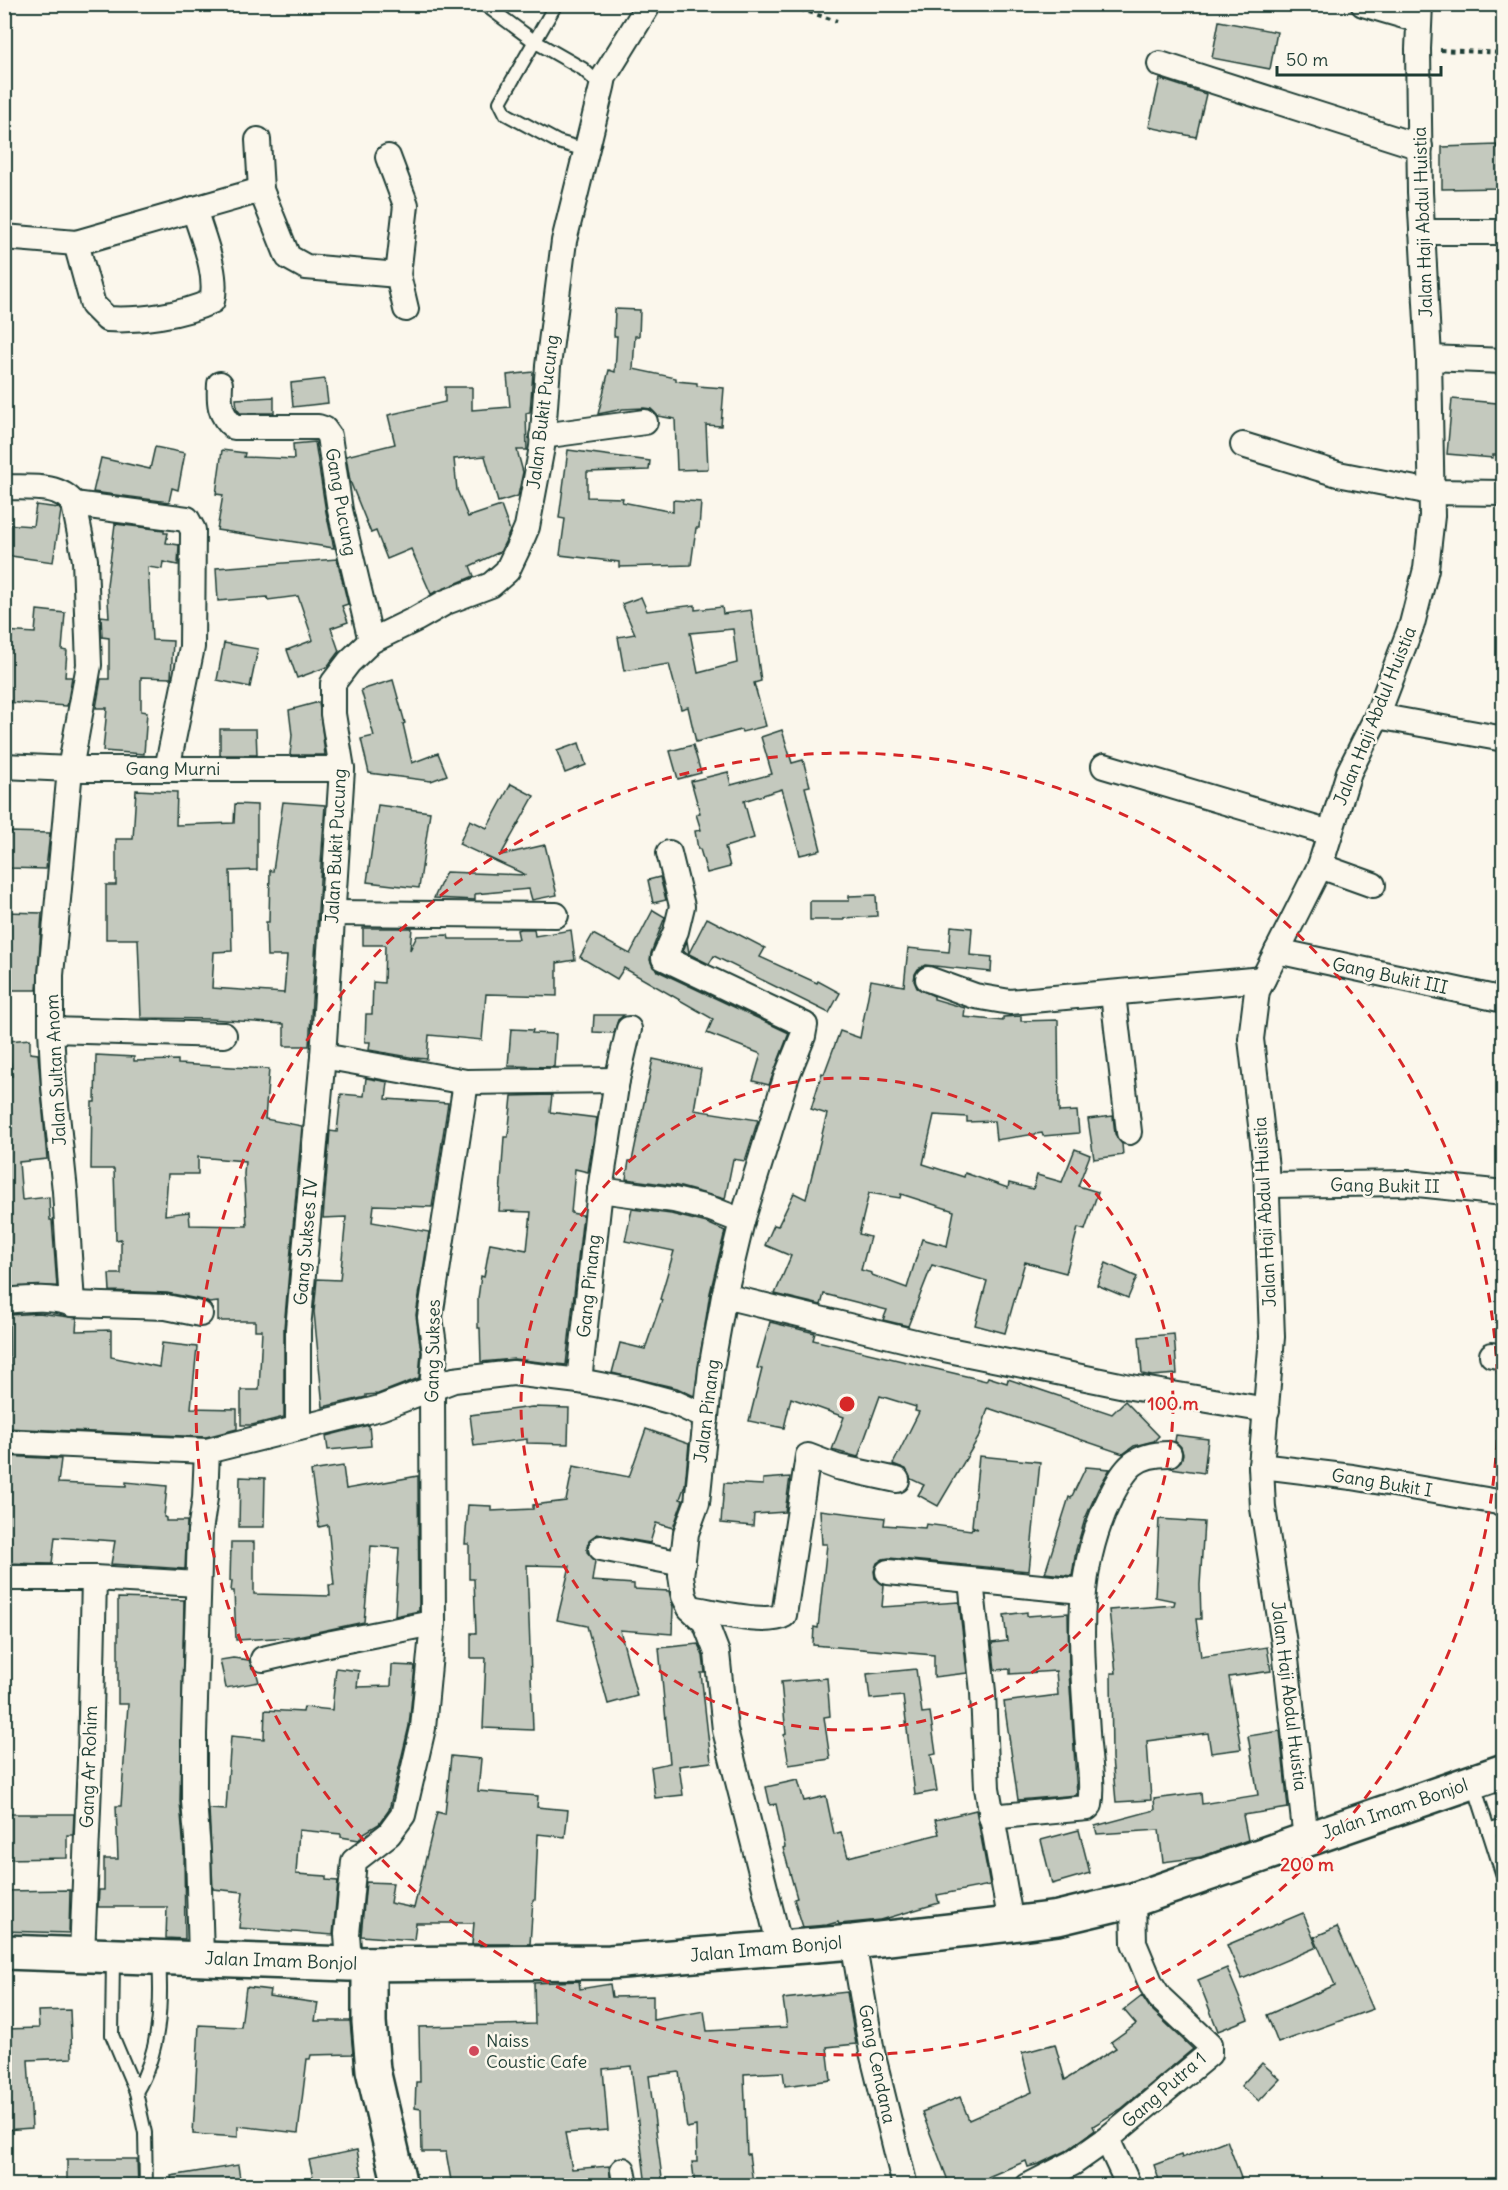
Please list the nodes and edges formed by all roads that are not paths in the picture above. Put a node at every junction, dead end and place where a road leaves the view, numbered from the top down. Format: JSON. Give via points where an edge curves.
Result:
{"nodes":[{"id":1,"x":484,"y":4,"type":"edge"},
{"id":2,"x":556,"y":4,"type":"edge"},
{"id":3,"x":649,"y":4,"type":"edge"},
{"id":4,"x":1363,"y":4,"type":"edge"},
{"id":5,"x":1419,"y":12,"type":"edge"},
{"id":6,"x":534,"y":40,"type":"junction"},
{"id":7,"x":1160,"y":64,"type":"dead end"},
{"id":8,"x":602,"y":87,"type":"junction"},
{"id":9,"x":258,"y":140,"type":"dead end"},
{"id":10,"x":1420,"y":147,"type":"junction"},
{"id":11,"x":586,"y":150,"type":"junction"},
{"id":12,"x":388,"y":157,"type":"dead end"},
{"id":13,"x":261,"y":190,"type":"junction"},
{"id":14,"x":194,"y":209,"type":"junction"},
{"id":15,"x":1422,"y":232,"type":"junction"},
{"id":16,"x":1503,"y":232,"type":"edge"},
{"id":17,"x":4,"y":237,"type":"edge"},
{"id":18,"x":76,"y":243,"type":"junction"},
{"id":19,"x":398,"y":275,"type":"junction"},
{"id":20,"x":406,"y":309,"type":"dead end"},
{"id":21,"x":1429,"y":358,"type":"junction"},
{"id":22,"x":1503,"y":361,"type":"edge"},
{"id":23,"x":220,"y":384,"type":"dead end"},
{"id":24,"x":645,"y":422,"type":"dead end"},
{"id":25,"x":543,"y":436,"type":"junction"},
{"id":26,"x":1243,"y":445,"type":"dead end"},
{"id":27,"x":4,"y":487,"type":"edge"},
{"id":28,"x":1431,"y":492,"type":"junction"},
{"id":29,"x":1503,"y":493,"type":"edge"},
{"id":30,"x":74,"y":504,"type":"junction"},
{"id":31,"x":371,"y":641,"type":"junction"},
{"id":32,"x":1377,"y":716,"type":"junction"},
{"id":33,"x":1503,"y":739,"type":"edge"},
{"id":34,"x":4,"y":766,"type":"edge"},
{"id":35,"x":1104,"y":766,"type":"dead end"},
{"id":36,"x":70,"y":769,"type":"junction"},
{"id":37,"x":167,"y":769,"type":"junction"},
{"id":38,"x":342,"y":769,"type":"junction"},
{"id":39,"x":1330,"y":833,"type":"junction"},
{"id":40,"x":669,"y":853,"type":"dead end"},
{"id":41,"x":1320,"y":866,"type":"junction"},
{"id":42,"x":1373,"y":885,"type":"dead end"},
{"id":43,"x":333,"y":914,"type":"junction"},
{"id":44,"x":556,"y":915,"type":"dead end"},
{"id":45,"x":1277,"y":951,"type":"junction"},
{"id":46,"x":928,"y":979,"type":"dead end"},
{"id":47,"x":1263,"y":979,"type":"junction"},
{"id":48,"x":1113,"y":993,"type":"junction"},
{"id":49,"x":1503,"y":1000,"type":"edge"},
{"id":50,"x":629,"y":1029,"type":"dead end"},
{"id":51,"x":51,"y":1030,"type":"junction"},
{"id":52,"x":224,"y":1035,"type":"dead end"},
{"id":53,"x":323,"y":1056,"type":"junction"},
{"id":54,"x":617,"y":1080,"type":"junction"},
{"id":55,"x":466,"y":1082,"type":"junction"},
{"id":56,"x":1129,"y":1132,"type":"dead end"},
{"id":57,"x":1267,"y":1185,"type":"junction"},
{"id":58,"x":600,"y":1191,"type":"junction"},
{"id":59,"x":1503,"y":1193,"type":"edge"},
{"id":60,"x":742,"y":1221,"type":"junction"},
{"id":61,"x":724,"y":1296,"type":"junction"},
{"id":62,"x":4,"y":1301,"type":"edge"},
{"id":63,"x":72,"y":1304,"type":"junction"},
{"id":64,"x":200,"y":1314,"type":"dead end"},
{"id":65,"x":579,"y":1381,"type":"junction"},
{"id":66,"x":432,"y":1389,"type":"junction"},
{"id":67,"x":1267,"y":1410,"type":"junction"},
{"id":68,"x":706,"y":1417,"type":"junction"},
{"id":69,"x":298,"y":1428,"type":"junction"},
{"id":70,"x":4,"y":1442,"type":"edge"},
{"id":71,"x":207,"y":1451,"type":"junction"},
{"id":72,"x":1169,"y":1455,"type":"dead end"},
{"id":73,"x":1261,"y":1466,"type":"junction"},
{"id":74,"x":897,"y":1480,"type":"dead end"},
{"id":75,"x":1503,"y":1503,"type":"edge"},
{"id":76,"x":601,"y":1548,"type":"dead end"},
{"id":77,"x":682,"y":1564,"type":"junction"},
{"id":78,"x":888,"y":1572,"type":"dead end"},
{"id":79,"x":4,"y":1578,"type":"edge"},
{"id":80,"x":94,"y":1578,"type":"junction"},
{"id":81,"x":971,"y":1581,"type":"junction"},
{"id":82,"x":198,"y":1584,"type":"junction"},
{"id":83,"x":1082,"y":1591,"type":"junction"},
{"id":84,"x":690,"y":1608,"type":"junction"},
{"id":85,"x":433,"y":1623,"type":"junction"},
{"id":86,"x":263,"y":1659,"type":"dead end"},
{"id":87,"x":1503,"y":1771,"type":"edge"},
{"id":88,"x":1473,"y":1782,"type":"junction"},
{"id":89,"x":991,"y":1817,"type":"junction"},
{"id":90,"x":1503,"y":1825,"type":"edge"},
{"id":91,"x":1488,"y":1830,"type":"junction"},
{"id":92,"x":1306,"y":1840,"type":"junction"},
{"id":93,"x":1503,"y":1879,"type":"edge"},
{"id":94,"x":1133,"y":1900,"type":"junction"},
{"id":95,"x":1011,"y":1924,"type":"junction"},
{"id":96,"x":854,"y":1942,"type":"junction"},
{"id":97,"x":780,"y":1947,"type":"junction"},
{"id":98,"x":4,"y":1952,"type":"edge"},
{"id":99,"x":98,"y":1956,"type":"junction"},
{"id":100,"x":159,"y":1958,"type":"junction"},
{"id":101,"x":201,"y":1958,"type":"junction"},
{"id":102,"x":359,"y":1964,"type":"junction"},
{"id":103,"x":136,"y":2092,"type":"junction"},
{"id":104,"x":1107,"y":2139,"type":"junction"},
{"id":105,"x":146,"y":2186,"type":"edge"},
{"id":106,"x":400,"y":2186,"type":"edge"},
{"id":107,"x":905,"y":2186,"type":"edge"},
{"id":108,"x":1028,"y":2186,"type":"edge"},
{"id":109,"x":1129,"y":2186,"type":"edge"}],
"edges":[{"from":1,"to":6,"type":"lane"},
{"from":2,"to":6,"type":"lane"},
{"from":3,"to":8,"type":"street","name":"Jalan Bukit Pucung","via":[[604,77]]},
{"from":4,"to":5,"type":"street"},
{"from":5,"to":10,"type":"street","name":"Jalan Haji Abdul Huistia"},
{"from":6,"to":8,"type":"lane","via":[[583,69]]},
{"from":6,"to":11,"type":"lane","via":[[500,102],[506,114],[558,142]]},
{"from":7,"to":10,"type":"street"},
{"from":8,"to":11,"type":"street","name":"Jalan Bukit Pucung"},
{"from":9,"to":13,"type":"street"},
{"from":10,"to":15,"type":"street","name":"Jalan Haji Abdul Huistia"},
{"from":11,"to":25,"type":"street","name":"Jalan Bukit Pucung","via":[[564,242]]},
{"from":12,"to":19,"type":"street","via":[[406,205]]},
{"from":13,"to":14,"type":"street"},
{"from":13,"to":19,"type":"street","via":[[288,257],[306,267]]},
{"from":14,"to":18,"type":"street"},
{"from":14,"to":18,"type":"street","via":[[215,290],[212,301],[203,306],[153,316],[107,319],[93,305]]},
{"from":15,"to":16,"type":"street"},
{"from":15,"to":21,"type":"street","name":"Jalan Haji Abdul Huistia"},
{"from":17,"to":18,"type":"street"},
{"from":19,"to":20,"type":"street"},
{"from":21,"to":22,"type":"street"},
{"from":21,"to":28,"type":"street","name":"Jalan Haji Abdul Huistia"},
{"from":23,"to":31,"type":"street","name":"Gang Pucung","via":[[219,405],[225,420],[234,427],[318,427],[329,436],[340,510]]},
{"from":24,"to":25,"type":"street"},
{"from":25,"to":31,"type":"street","name":"Jalan Bukit Pucung","via":[[527,527],[507,571],[491,585],[446,602]]},
{"from":26,"to":28,"type":"street","via":[[1338,474]]},
{"from":27,"to":30,"type":"street","via":[[60,492]]},
{"from":28,"to":29,"type":"street"},
{"from":28,"to":32,"type":"street","name":"Jalan Haji Abdul Huistia","via":[[1426,569],[1412,624]]},
{"from":30,"to":36,"type":"street","name":"Jalan Sultan Anom","via":[[85,560],[89,665]]},
{"from":30,"to":37,"type":"street","via":[[187,519],[193,530],[192,647]]},
{"from":31,"to":38,"type":"street","name":"Jalan Bukit Pucung","via":[[333,683],[333,714]]},
{"from":32,"to":33,"type":"street"},
{"from":32,"to":39,"type":"street","name":"Jalan Haji Abdul Huistia","via":[[1349,772]]},
{"from":34,"to":36,"type":"street","name":"Gang Murni"},
{"from":35,"to":39,"type":"street"},
{"from":36,"to":37,"type":"street","name":"Gang Murni"},
{"from":36,"to":51,"type":"street","name":"Jalan Sultan Anom","via":[[51,975]]},
{"from":37,"to":38,"type":"street","name":"Gang Murni"},
{"from":38,"to":43,"type":"street","name":"Jalan Bukit Pucung"},
{"from":39,"to":41,"type":"street","name":"Jalan Haji Abdul Huistia"},
{"from":40,"to":60,"type":"street","name":"Jalan Pinang","via":[[682,906],[664,958],[805,1025]]},
{"from":41,"to":42,"type":"street"},
{"from":41,"to":45,"type":"street","name":"Jalan Haji Abdul Huistia"},
{"from":43,"to":44,"type":"street"},
{"from":43,"to":53,"type":"street","name":"Jalan Bukit Pucung"},
{"from":45,"to":47,"type":"street","name":"Jalan Haji Abdul Huistia"},
{"from":45,"to":49,"type":"street","name":"Gang Bukit III"},
{"from":46,"to":48,"type":"street","via":[[975,996],[1010,1002]]},
{"from":47,"to":48,"type":"street"},
{"from":47,"to":57,"type":"street","name":"Jalan Haji Abdul Huistia","via":[[1257,991],[1251,1039]]},
{"from":48,"to":56,"type":"street"},
{"from":50,"to":54,"type":"street","name":"Gang Pinang"},
{"from":51,"to":52,"type":"street"},
{"from":51,"to":63,"type":"street","name":"Jalan Sultan Anom"},
{"from":53,"to":55,"type":"street"},
{"from":53,"to":69,"type":"street","name":"Gang Sukses IV","via":[[298,1329]]},
{"from":54,"to":55,"type":"street"},
{"from":54,"to":58,"type":"street","name":"Gang Pinang"},
{"from":55,"to":66,"type":"street","name":"Gang Sukses","via":[[430,1317],[435,1352]]},
{"from":57,"to":59,"type":"street","name":"Gang Bukit II","via":[[1408,1183]]},
{"from":57,"to":67,"type":"street","name":"Jalan Haji Abdul Huistia","via":[[1272,1337]]},
{"from":58,"to":60,"type":"street","via":[[674,1200]]},
{"from":58,"to":65,"type":"street","name":"Gang Pinang"},
{"from":60,"to":61,"type":"street","name":"Jalan Pinang"},
{"from":61,"to":67,"type":"street","via":[[944,1349]]},
{"from":61,"to":68,"type":"street","name":"Jalan Pinang"},
{"from":62,"to":63,"type":"street","via":[[30,1299]]},
{"from":63,"to":64,"type":"street","via":[[166,1307]]},
{"from":65,"to":66,"type":"street","via":[[513,1373],[454,1380]]},
{"from":65,"to":68,"type":"street","via":[[673,1402]]},
{"from":66,"to":69,"type":"street","via":[[380,1408]]},
{"from":66,"to":85,"type":"street","name":"Gang Sukses"},
{"from":67,"to":73,"type":"street","name":"Jalan Haji Abdul Huistia"},
{"from":68,"to":77,"type":"street","name":"Jalan Pinang","via":[[697,1503],[686,1533]]},
{"from":69,"to":71,"type":"street"},
{"from":70,"to":71,"type":"street"},
{"from":71,"to":82,"type":"street"},
{"from":72,"to":83,"type":"street","via":[[1153,1454],[1134,1461],[1119,1480],[1099,1519]]},
{"from":73,"to":75,"type":"street","name":"Gang Bukit I"},
{"from":73,"to":92,"type":"street","name":"Jalan Haji Abdul Huistia","via":[[1263,1508],[1285,1650]]},
{"from":74,"to":84,"type":"street","via":[[837,1467],[808,1456],[784,1615],[753,1618]]},
{"from":76,"to":77,"type":"street"},
{"from":77,"to":84,"type":"street","name":"Jalan Pinang","via":[[684,1596]]},
{"from":78,"to":81,"type":"street"},
{"from":79,"to":80,"type":"street"},
{"from":80,"to":82,"type":"street"},
{"from":80,"to":99,"type":"street","name":"Gang Ar Rohim","via":[[90,1760]]},
{"from":81,"to":83,"type":"street"},
{"from":81,"to":89,"type":"street"},
{"from":82,"to":101,"type":"street","via":[[194,1801]]},
{"from":83,"to":89,"type":"street","via":[[1090,1805]]},
{"from":84,"to":97,"type":"street","name":"Jalan Pinang","via":[[705,1622],[717,1653],[725,1730]]},
{"from":85,"to":86,"type":"street"},
{"from":85,"to":102,"type":"street","name":"Gang Sukses","via":[[423,1728],[403,1815],[389,1834],[354,1861],[347,1935]]},
{"from":87,"to":88,"type":"main road","name":"Jalan Imam Bonjol"},
{"from":88,"to":91,"type":"lane"},
{"from":88,"to":92,"type":"main road","name":"Jalan Imam Bonjol"},
{"from":89,"to":95,"type":"street"},
{"from":90,"to":91,"type":"lane"},
{"from":91,"to":93,"type":"lane"},
{"from":92,"to":94,"type":"main road","name":"Jalan Imam Bonjol"},
{"from":94,"to":95,"type":"main road","name":"Jalan Imam Bonjol","via":[[1058,1918]]},
{"from":94,"to":104,"type":"street","name":"Gang Putra 1","via":[[1134,1943],[1151,1984],[1211,2049]]},
{"from":95,"to":96,"type":"main road","name":"Jalan Imam Bonjol"},
{"from":96,"to":97,"type":"main road","name":"Jalan Imam Bonjol"},
{"from":96,"to":107,"type":"street","name":"Gang Cendana","via":[[872,2052]]},
{"from":97,"to":102,"type":"main road","name":"Jalan Imam Bonjol","via":[[610,1962]]},
{"from":98,"to":99,"type":"main road","name":"Jalan Imam Bonjol"},
{"from":99,"to":100,"type":"main road","name":"Jalan Imam Bonjol"},
{"from":99,"to":103,"type":"lane","via":[[112,2035]]},
{"from":100,"to":101,"type":"main road","name":"Jalan Imam Bonjol"},
{"from":100,"to":103,"type":"lane","via":[[159,2027],[147,2074]]},
{"from":101,"to":102,"type":"main road","name":"Jalan Imam Bonjol"},
{"from":102,"to":106,"type":"main road","via":[[372,2070]]},
{"from":103,"to":105,"type":"lane","via":[[145,2133]]},
{"from":104,"to":108,"type":"street","name":"Gang Putra 1","via":[[1073,2163]]},
{"from":104,"to":109,"type":"street"}]}
